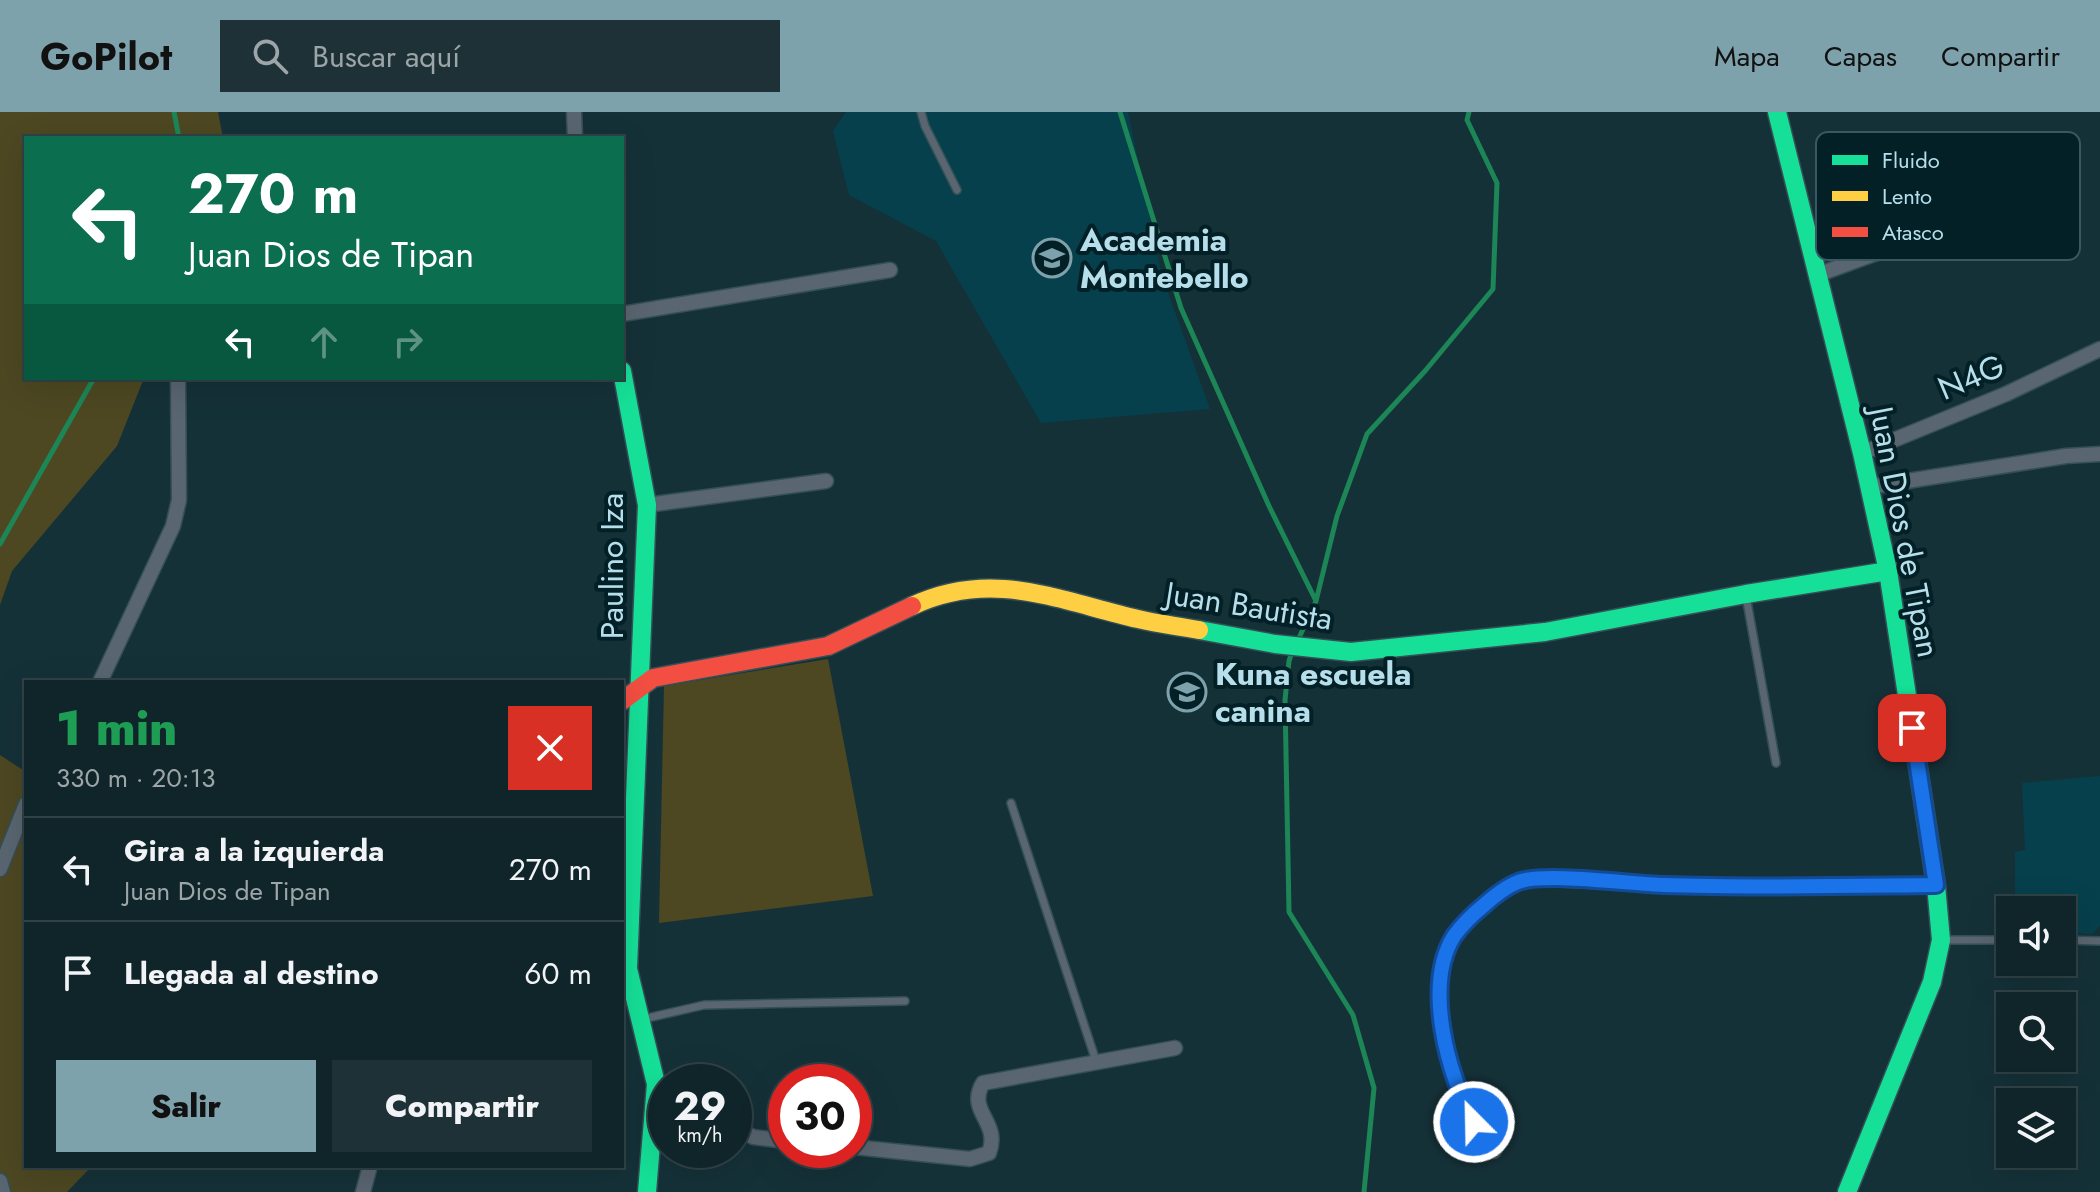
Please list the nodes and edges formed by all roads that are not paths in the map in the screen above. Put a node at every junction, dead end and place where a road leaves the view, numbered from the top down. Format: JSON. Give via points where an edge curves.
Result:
{"nodes":[{"id":1,"x":574,"y":112,"type":"edge"},
{"id":2,"x":921,"y":112,"type":"edge"},
{"id":3,"x":1777,"y":112,"type":"edge"},
{"id":4,"x":575,"y":136,"type":"edge"},
{"id":5,"x":957,"y":190,"type":"dead end"},
{"id":6,"x":1858,"y":260,"type":"edge"},
{"id":7,"x":890,"y":270,"type":"dead end"},
{"id":8,"x":1817,"y":275,"type":"junction"},
{"id":9,"x":624,"y":314,"type":"edge"},
{"id":10,"x":2100,"y":349,"type":"edge"},
{"id":11,"x":178,"y":380,"type":"edge"},
{"id":12,"x":624,"y":380,"type":"edge"},
{"id":13,"x":1862,"y":453,"type":"junction"},
{"id":14,"x":2100,"y":454,"type":"edge"},
{"id":15,"x":826,"y":481,"type":"dead end"},
{"id":16,"x":1869,"y":487,"type":"junction"},
{"id":17,"x":647,"y":505,"type":"junction"},
{"id":18,"x":1888,"y":571,"type":"junction"},
{"id":19,"x":1746,"y":594,"type":"junction"},
{"id":20,"x":101,"y":680,"type":"edge"},
{"id":21,"x":641,"y":684,"type":"junction"},
{"id":22,"x":624,"y":699,"type":"edge"},
{"id":23,"x":1776,"y":763,"type":"dead end"},
{"id":24,"x":1011,"y":803,"type":"dead end"},
{"id":25,"x":24,"y":809,"type":"edge"},
{"id":26,"x":0,"y":869,"type":"edge"},
{"id":27,"x":1936,"y":885,"type":"junction"},
{"id":28,"x":1941,"y":940,"type":"junction"},
{"id":29,"x":1996,"y":940,"type":"edge"},
{"id":30,"x":2076,"y":940,"type":"edge"},
{"id":31,"x":2100,"y":941,"type":"edge"},
{"id":32,"x":905,"y":1001,"type":"dead end"},
{"id":33,"x":640,"y":1020,"type":"junction"},
{"id":34,"x":1175,"y":1048,"type":"dead end"},
{"id":35,"x":1096,"y":1061,"type":"junction"},
{"id":36,"x":654,"y":1064,"type":"edge"},
{"id":37,"x":872,"y":1149,"type":"edge"},
{"id":38,"x":1494,"y":1151,"type":"dead end"},
{"id":39,"x":369,"y":1168,"type":"edge"},
{"id":40,"x":650,"y":1168,"type":"edge"},
{"id":41,"x":0,"y":1181,"type":"edge"},
{"id":42,"x":3,"y":1192,"type":"edge"},
{"id":43,"x":363,"y":1192,"type":"edge"},
{"id":44,"x":647,"y":1192,"type":"edge"},
{"id":45,"x":1847,"y":1192,"type":"edge"}],
"edges":[{"from":1,"to":4,"type":"street"},
{"from":2,"to":5,"type":"lane"},
{"from":3,"to":8,"type":"street","name":"Juan Dios de Tipan"},
{"from":6,"to":8,"type":"street"},
{"from":7,"to":9,"type":"street"},
{"from":8,"to":13,"type":"street","name":"Juan Dios de Tipan"},
{"from":10,"to":13,"type":"street","name":"N4G"},
{"from":11,"to":20,"type":"street","via":[[179,500],[173,526]]},
{"from":12,"to":17,"type":"street","name":"Paulino Iza"},
{"from":13,"to":16,"type":"street","name":"Juan Dios de Tipan"},
{"from":14,"to":16,"type":"street"},
{"from":15,"to":17,"type":"street"},
{"from":16,"to":18,"type":"street","name":"Juan Dios de Tipan"},
{"from":17,"to":21,"type":"street","name":"Paulino Iza"},
{"from":18,"to":19,"type":"street","name":"Juan Bautista"},
{"from":18,"to":27,"type":"street","name":"Juan Dios de Tipan"},
{"from":19,"to":21,"type":"street","name":"Juan Bautista","via":[[1545,632],[1351,652],[1275,644],[1000,588],[936,595],[828,646]]},
{"from":19,"to":23,"type":"lane"},
{"from":21,"to":22,"type":"street","name":"Juan Bautista"},
{"from":21,"to":33,"type":"street","name":"Paulino Iza","via":[[628,969]]},
{"from":24,"to":35,"type":"lane"},
{"from":25,"to":26,"type":"street"},
{"from":27,"to":28,"type":"street","name":"Juan Dios de Tipan"},
{"from":27,"to":38,"type":"street","via":[[1696,886],[1532,878],[1505,888],[1468,919],[1441,967],[1447,1050],[1463,1102]]},
{"from":28,"to":29,"type":"lane"},
{"from":28,"to":45,"type":"street","name":"Juan Dios de Tipan","via":[[1932,982]]},
{"from":30,"to":31,"type":"lane"},
{"from":32,"to":33,"type":"lane","via":[[704,1005]]},
{"from":33,"to":36,"type":"street","name":"Paulino Iza"},
{"from":34,"to":35,"type":"street"},
{"from":35,"to":37,"type":"street","via":[[983,1083],[977,1103],[993,1142],[983,1157]]},
{"from":39,"to":43,"type":"street"},
{"from":40,"to":44,"type":"street","name":"Paulino Iza"},
{"from":41,"to":42,"type":"street"}]}
